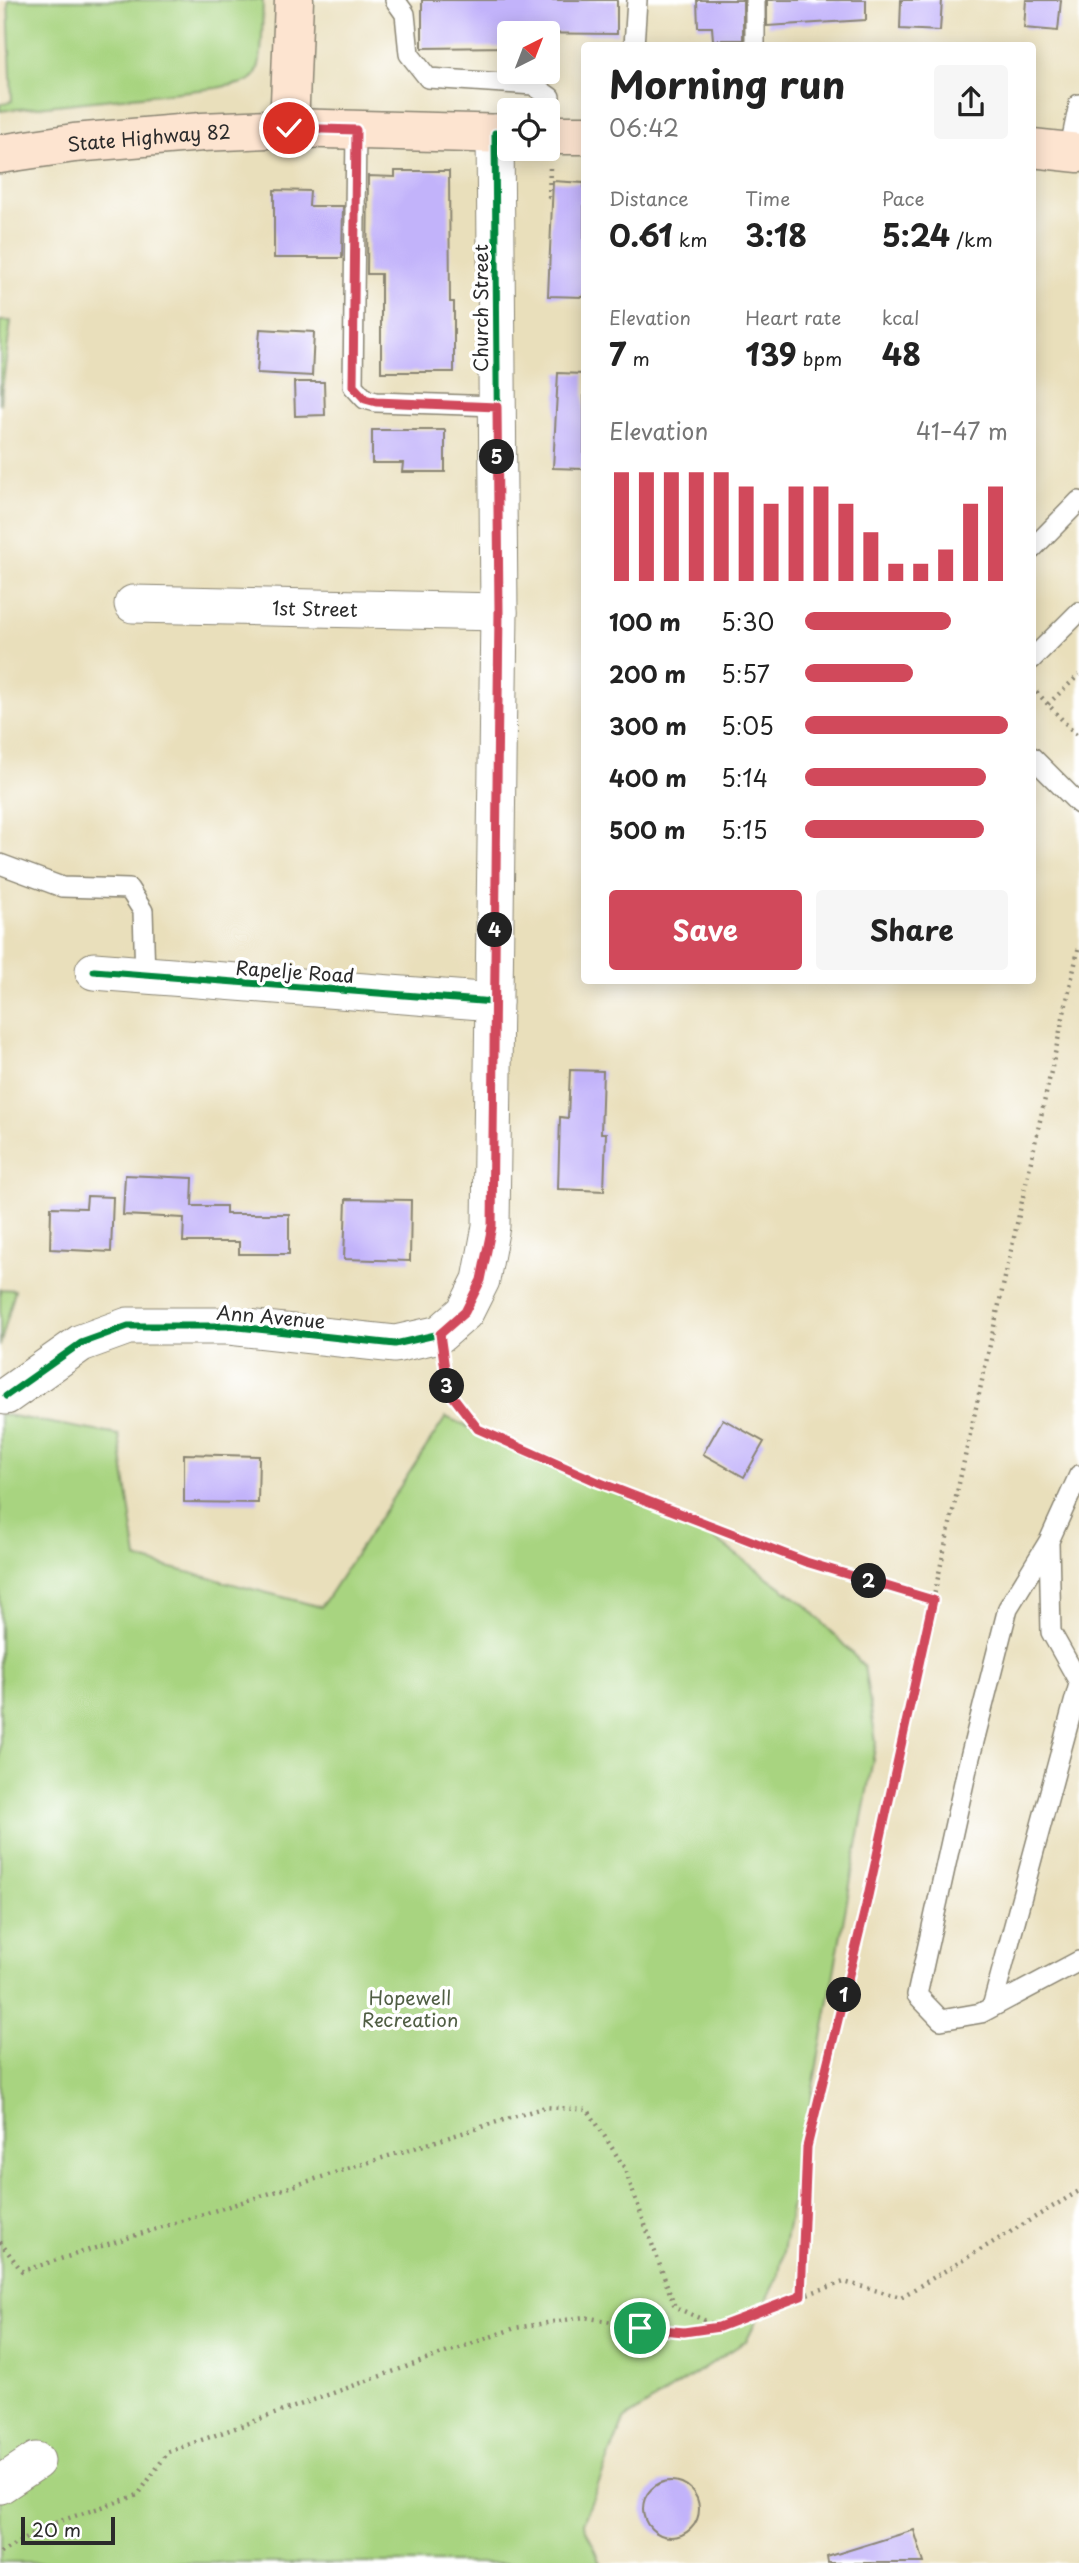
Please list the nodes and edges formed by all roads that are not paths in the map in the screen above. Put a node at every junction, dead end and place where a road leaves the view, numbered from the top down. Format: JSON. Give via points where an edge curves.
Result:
{"nodes":[{"id":1,"x":293,"y":0,"type":"edge"},
{"id":2,"x":395,"y":0,"type":"edge"},
{"id":3,"x":637,"y":0,"type":"edge"},
{"id":4,"x":755,"y":0,"type":"edge"},
{"id":5,"x":634,"y":42,"type":"edge"},
{"id":6,"x":755,"y":42,"type":"edge"},
{"id":7,"x":1079,"y":104,"type":"edge"},
{"id":8,"x":289,"y":128,"type":"junction"},
{"id":9,"x":356,"y":130,"type":"junction"},
{"id":10,"x":497,"y":133,"type":"edge"},
{"id":11,"x":561,"y":135,"type":"edge"},
{"id":12,"x":1060,"y":151,"type":"edge"},
{"id":13,"x":0,"y":154,"type":"edge"},
{"id":14,"x":501,"y":161,"type":"edge"},
{"id":15,"x":497,"y":407,"type":"junction"},
{"id":16,"x":1079,"y":501,"type":"edge"},
{"id":17,"x":1036,"y":545,"type":"edge"},
{"id":18,"x":133,"y":604,"type":"dead end"},
{"id":19,"x":499,"y":611,"type":"junction"},
{"id":20,"x":1079,"y":612,"type":"edge"},
{"id":21,"x":1036,"y":655,"type":"edge"},
{"id":22,"x":1036,"y":761,"type":"edge"},
{"id":23,"x":1079,"y":804,"type":"edge"},
{"id":24,"x":0,"y":864,"type":"edge"},
{"id":25,"x":94,"y":971,"type":"dead end"},
{"id":26,"x":145,"y":975,"type":"junction"},
{"id":27,"x":494,"y":1002,"type":"junction"},
{"id":28,"x":481,"y":1280,"type":"joint"},
{"id":29,"x":6,"y":1396,"type":"dead end"},
{"id":30,"x":1079,"y":1475,"type":"edge"},
{"id":31,"x":1049,"y":1541,"type":"junction"},
{"id":32,"x":1079,"y":1683,"type":"edge"},
{"id":33,"x":1079,"y":1961,"type":"edge"},
{"id":34,"x":992,"y":2007,"type":"junction"},
{"id":35,"x":36,"y":2460,"type":"dead end"},
{"id":36,"x":0,"y":2485,"type":"edge"}],
"edges":[{"from":1,"to":8,"type":"main road"},
{"from":2,"to":11,"type":"lane","via":[[405,14],[409,54],[428,78],[533,85],[550,97]]},
{"from":3,"to":5,"type":"lane"},
{"from":4,"to":6,"type":"lane"},
{"from":7,"to":12,"type":"lane"},
{"from":8,"to":9,"type":"main road","name":"State Highway 82"},
{"from":8,"to":13,"type":"main road","name":"State Highway 82","via":[[153,135]]},
{"from":9,"to":10,"type":"main road","name":"State Highway 82"},
{"from":9,"to":15,"type":"lane","via":[[353,386],[365,399],[376,402]]},
{"from":14,"to":15,"type":"street","name":"Church Street"},
{"from":15,"to":19,"type":"street","name":"Church Street"},
{"from":16,"to":17,"type":"lane"},
{"from":18,"to":19,"type":"street","name":"1st Street"},
{"from":19,"to":27,"type":"street","name":"Church Street"},
{"from":20,"to":21,"type":"lane"},
{"from":22,"to":23,"type":"lane"},
{"from":24,"to":26,"type":"lane","via":[[62,887],[129,889],[142,911]]},
{"from":25,"to":26,"type":"street","name":"Rapelje Road"},
{"from":26,"to":27,"type":"street","name":"Rapelje Road"},
{"from":27,"to":28,"type":"street","name":"Church Street","via":[[492,1226]]},
{"from":28,"to":29,"type":"street","name":"Ann Avenue","via":[[465,1312],[440,1334],[395,1344],[229,1326],[128,1326],[82,1343]]},
{"from":30,"to":31,"type":"lane"},
{"from":31,"to":32,"type":"lane","via":[[1051,1632]]},
{"from":31,"to":34,"type":"lane","via":[[1008,1608],[916,1995],[941,2020]]},
{"from":32,"to":34,"type":"lane"},
{"from":33,"to":34,"type":"lane"},
{"from":35,"to":36,"type":"street"}]}
